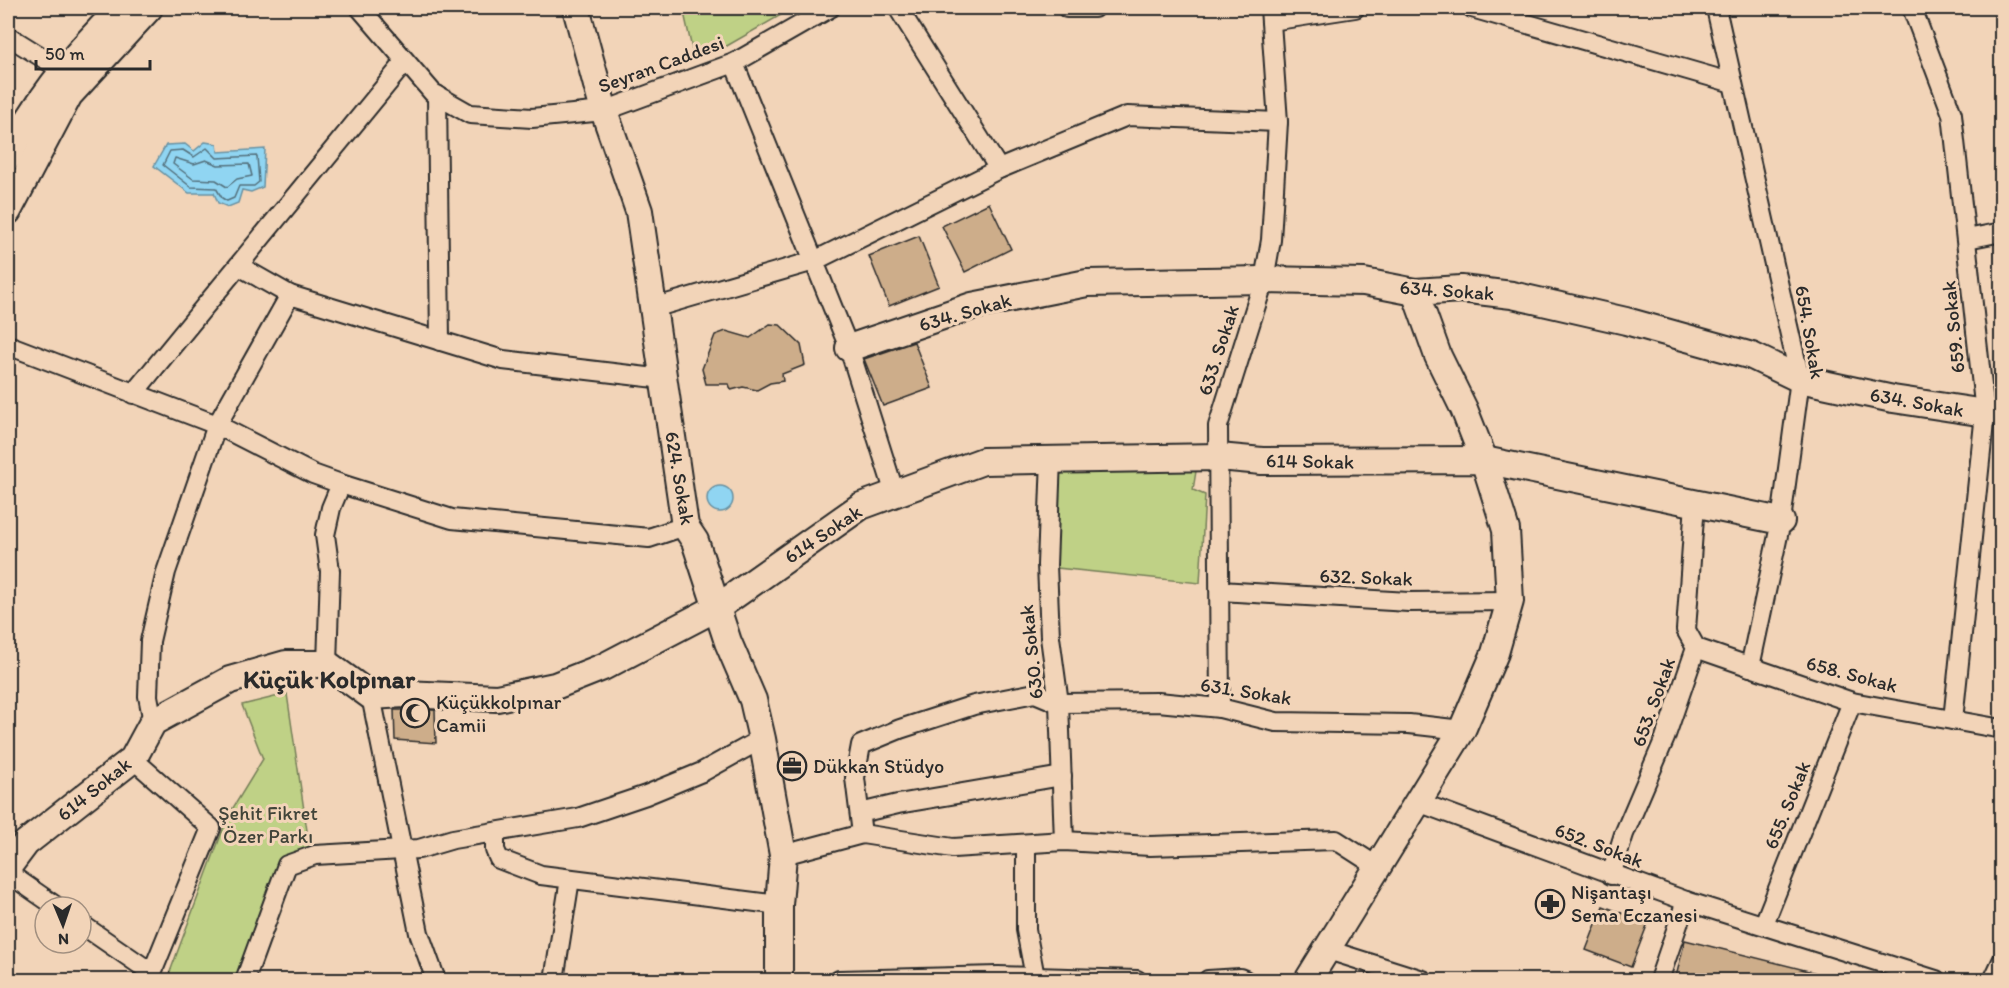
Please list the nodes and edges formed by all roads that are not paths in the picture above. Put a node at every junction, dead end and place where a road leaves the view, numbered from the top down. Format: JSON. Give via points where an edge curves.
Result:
{"nodes":[{"id":1,"x":121,"y":8,"type":"edge"},
{"id":2,"x":149,"y":8,"type":"edge"},
{"id":3,"x":360,"y":8,"type":"edge"},
{"id":4,"x":576,"y":8,"type":"edge"},
{"id":5,"x":830,"y":8,"type":"edge"},
{"id":6,"x":898,"y":8,"type":"edge"},
{"id":7,"x":1067,"y":8,"type":"edge"},
{"id":8,"x":1094,"y":8,"type":"edge"},
{"id":9,"x":1355,"y":8,"type":"edge"},
{"id":10,"x":1472,"y":8,"type":"edge"},
{"id":11,"x":1716,"y":8,"type":"edge"},
{"id":12,"x":1912,"y":8,"type":"edge"},
{"id":13,"x":1270,"y":14,"type":"edge"},
{"id":14,"x":8,"y":36,"type":"edge"},
{"id":15,"x":405,"y":62,"type":"junction"},
{"id":16,"x":734,"y":63,"type":"junction"},
{"id":17,"x":64,"y":71,"type":"junction"},
{"id":18,"x":1733,"y":83,"type":"junction"},
{"id":19,"x":437,"y":95,"type":"junction"},
{"id":20,"x":604,"y":111,"type":"junction"},
{"id":21,"x":1278,"y":122,"type":"junction"},
{"id":22,"x":8,"y":157,"type":"edge"},
{"id":23,"x":999,"y":169,"type":"junction"},
{"id":24,"x":8,"y":211,"type":"edge"},
{"id":25,"x":2001,"y":232,"type":"edge"},
{"id":26,"x":1966,"y":239,"type":"junction"},
{"id":27,"x":814,"y":261,"type":"junction"},
{"id":28,"x":239,"y":266,"type":"junction"},
{"id":29,"x":1264,"y":280,"type":"junction"},
{"id":30,"x":1415,"y":292,"type":"junction"},
{"id":31,"x":290,"y":295,"type":"junction"},
{"id":32,"x":653,"y":308,"type":"junction"},
{"id":33,"x":440,"y":341,"type":"junction"},
{"id":34,"x":8,"y":345,"type":"edge"},
{"id":35,"x":849,"y":348,"type":"junction"},
{"id":36,"x":664,"y":379,"type":"junction"},
{"id":37,"x":1800,"y":379,"type":"junction"},
{"id":38,"x":132,"y":394,"type":"junction"},
{"id":39,"x":1993,"y":413,"type":"edge"},
{"id":40,"x":217,"y":424,"type":"junction"},
{"id":41,"x":1219,"y":457,"type":"junction"},
{"id":42,"x":1051,"y":458,"type":"junction"},
{"id":43,"x":1484,"y":460,"type":"junction"},
{"id":44,"x":341,"y":484,"type":"junction"},
{"id":45,"x":895,"y":494,"type":"junction"},
{"id":46,"x":1695,"y":503,"type":"junction"},
{"id":47,"x":1781,"y":521,"type":"junction"},
{"id":48,"x":685,"y":526,"type":"junction"},
{"id":49,"x":1220,"y":591,"type":"junction"},
{"id":50,"x":1510,"y":601,"type":"junction"},
{"id":51,"x":718,"y":607,"type":"junction"},
{"id":52,"x":1696,"y":648,"type":"junction"},
{"id":53,"x":327,"y":664,"type":"junction"},
{"id":54,"x":1750,"y":667,"type":"junction"},
{"id":55,"x":372,"y":696,"type":"junction"},
{"id":56,"x":1852,"y":702,"type":"junction"},
{"id":57,"x":1059,"y":703,"type":"junction"},
{"id":58,"x":1220,"y":708,"type":"junction"},
{"id":59,"x":1953,"y":720,"type":"junction"},
{"id":60,"x":153,"y":722,"type":"junction"},
{"id":61,"x":2001,"y":729,"type":"edge"},
{"id":62,"x":1462,"y":730,"type":"junction"},
{"id":63,"x":762,"y":738,"type":"junction"},
{"id":64,"x":133,"y":759,"type":"junction"},
{"id":65,"x":1062,"y":776,"type":"junction"},
{"id":66,"x":1418,"y":802,"type":"junction"},
{"id":67,"x":860,"y":813,"type":"junction"},
{"id":68,"x":495,"y":832,"type":"junction"},
{"id":69,"x":862,"y":834,"type":"junction"},
{"id":70,"x":1064,"y":841,"type":"junction"},
{"id":71,"x":1026,"y":844,"type":"junction"},
{"id":72,"x":402,"y":850,"type":"junction"},
{"id":73,"x":783,"y":855,"type":"junction"},
{"id":74,"x":8,"y":867,"type":"edge"},
{"id":75,"x":1378,"y":867,"type":"junction"},
{"id":76,"x":8,"y":873,"type":"edge"},
{"id":77,"x":1611,"y":874,"type":"junction"},
{"id":78,"x":570,"y":879,"type":"junction"},
{"id":79,"x":40,"y":895,"type":"edge"},
{"id":80,"x":1686,"y":901,"type":"junction"},
{"id":81,"x":778,"y":905,"type":"junction"},
{"id":82,"x":1764,"y":924,"type":"junction"},
{"id":83,"x":93,"y":933,"type":"edge"},
{"id":84,"x":1328,"y":950,"type":"junction"},
{"id":85,"x":2001,"y":961,"type":"edge"},
{"id":86,"x":151,"y":976,"type":"edge"},
{"id":87,"x":1035,"y":976,"type":"junction"},
{"id":88,"x":876,"y":979,"type":"edge"},
{"id":89,"x":245,"y":981,"type":"edge"},
{"id":90,"x":436,"y":981,"type":"edge"},
{"id":91,"x":554,"y":981,"type":"edge"},
{"id":92,"x":779,"y":981,"type":"edge"},
{"id":93,"x":839,"y":981,"type":"edge"},
{"id":94,"x":1137,"y":981,"type":"edge"},
{"id":95,"x":1208,"y":981,"type":"edge"},
{"id":96,"x":1245,"y":981,"type":"edge"},
{"id":97,"x":1308,"y":981,"type":"edge"},
{"id":98,"x":1423,"y":981,"type":"edge"},
{"id":99,"x":1659,"y":981,"type":"edge"},
{"id":100,"x":1936,"y":981,"type":"edge"},
{"id":101,"x":1993,"y":981,"type":"edge"}],
"edges":[{"from":1,"to":17,"type":"street","via":[[86,42]]},
{"from":2,"to":24,"type":"street","via":[[69,95]]},
{"from":3,"to":15,"type":"street","name":"Seyran Caddesi"},
{"from":4,"to":20,"type":"street","name":"624. Sokak"},
{"from":5,"to":16,"type":"street","name":"Seyran Caddesi"},
{"from":6,"to":23,"type":"street"},
{"from":7,"to":8,"type":"street"},
{"from":9,"to":13,"type":"street"},
{"from":10,"to":18,"type":"street"},
{"from":11,"to":18,"type":"street","name":"654. Sokak"},
{"from":12,"to":26,"type":"street","name":"659. Sokak","via":[[1952,114]]},
{"from":13,"to":21,"type":"street","name":"633. Sokak"},
{"from":14,"to":17,"type":"street"},
{"from":15,"to":19,"type":"street","name":"Seyran Caddesi"},
{"from":15,"to":28,"type":"street"},
{"from":16,"to":20,"type":"street","name":"Seyran Caddesi"},
{"from":16,"to":27,"type":"street"},
{"from":17,"to":22,"type":"street","via":[[22,126]]},
{"from":18,"to":37,"type":"street","name":"654. Sokak"},
{"from":19,"to":20,"type":"street","name":"Seyran Caddesi","via":[[470,114],[532,118]]},
{"from":19,"to":33,"type":"street"},
{"from":20,"to":32,"type":"street","name":"624. Sokak","via":[[639,211]]},
{"from":21,"to":23,"type":"street","via":[[1127,116]]},
{"from":21,"to":29,"type":"street","name":"633. Sokak","via":[[1275,196]]},
{"from":23,"to":27,"type":"street"},
{"from":25,"to":26,"type":"street"},
{"from":26,"to":39,"type":"street","name":"659. Sokak"},
{"from":27,"to":32,"type":"street"},
{"from":27,"to":35,"type":"street"},
{"from":28,"to":31,"type":"street"},
{"from":28,"to":38,"type":"street"},
{"from":29,"to":30,"type":"street","name":"634. Sokak","via":[[1364,282]]},
{"from":29,"to":35,"type":"street","name":"634. Sokak","via":[[1088,284],[972,306]]},
{"from":29,"to":41,"type":"street","name":"633. Sokak","via":[[1218,426]]},
{"from":30,"to":37,"type":"street","name":"634. Sokak","via":[[1461,289],[1523,297],[1752,356]]},
{"from":30,"to":43,"type":"street","via":[[1438,356]]},
{"from":31,"to":33,"type":"street"},
{"from":31,"to":40,"type":"street"},
{"from":32,"to":36,"type":"street","name":"624. Sokak"},
{"from":33,"to":36,"type":"street","via":[[503,360]]},
{"from":34,"to":38,"type":"street"},
{"from":35,"to":45,"type":"street"},
{"from":36,"to":48,"type":"street","name":"624. Sokak"},
{"from":37,"to":39,"type":"street","name":"634. Sokak","via":[[1893,399]]},
{"from":37,"to":47,"type":"street","name":"654. Sokak"},
{"from":38,"to":40,"type":"street"},
{"from":39,"to":59,"type":"street","name":"659. Sokak"},
{"from":40,"to":44,"type":"street","via":[[313,474]]},
{"from":40,"to":60,"type":"street","via":[[166,572],[150,641],[148,696]]},
{"from":41,"to":42,"type":"street","name":"614 Sokak"},
{"from":41,"to":43,"type":"street","name":"614 Sokak","via":[[1262,461]]},
{"from":41,"to":49,"type":"street","name":"633. Sokak"},
{"from":42,"to":45,"type":"street","name":"614 Sokak","via":[[983,461]]},
{"from":42,"to":57,"type":"street","name":"630. Sokak","via":[[1047,566],[1050,637]]},
{"from":43,"to":46,"type":"street","name":"614 Sokak"},
{"from":43,"to":50,"type":"street","via":[[1506,530]]},
{"from":44,"to":48,"type":"street","via":[[452,519],[649,538]]},
{"from":44,"to":53,"type":"street","via":[[325,535],[330,572]]},
{"from":45,"to":51,"type":"street","name":"614 Sokak","via":[[861,506]]},
{"from":46,"to":47,"type":"street","name":"614 Sokak"},
{"from":46,"to":52,"type":"street","name":"653. Sokak","via":[[1686,630]]},
{"from":47,"to":54,"type":"street","name":"654. Sokak"},
{"from":48,"to":51,"type":"street","name":"624. Sokak","via":[[695,541]]},
{"from":49,"to":50,"type":"street","name":"632. Sokak","via":[[1409,602]]},
{"from":49,"to":58,"type":"street","name":"633. Sokak"},
{"from":50,"to":62,"type":"street","via":[[1495,653]]},
{"from":51,"to":55,"type":"street","name":"614 Sokak","via":[[603,667],[555,686],[497,698]]},
{"from":51,"to":63,"type":"street","name":"624. Sokak","via":[[753,700]]},
{"from":52,"to":54,"type":"street","name":"658. Sokak"},
{"from":52,"to":77,"type":"street","name":"653. Sokak"},
{"from":53,"to":55,"type":"street"},
{"from":53,"to":60,"type":"street","via":[[286,664],[230,680]]},
{"from":54,"to":56,"type":"street","name":"658. Sokak"},
{"from":55,"to":72,"type":"street"},
{"from":56,"to":59,"type":"street","name":"658. Sokak"},
{"from":56,"to":82,"type":"street","name":"655. Sokak"},
{"from":57,"to":58,"type":"street","name":"631. Sokak","via":[[1158,702]]},
{"from":57,"to":65,"type":"street","name":"630. Sokak"},
{"from":57,"to":67,"type":"street","name":"631. Sokak","via":[[1035,693],[974,705],[861,745],[855,778]]},
{"from":58,"to":62,"type":"street","name":"631. Sokak","via":[[1276,722],[1409,724]]},
{"from":59,"to":61,"type":"street","name":"658. Sokak"},
{"from":60,"to":64,"type":"street","name":"614 Sokak"},
{"from":62,"to":66,"type":"street"},
{"from":63,"to":68,"type":"street","via":[[702,772],[646,795],[578,818]]},
{"from":63,"to":73,"type":"street","name":"624. Sokak"},
{"from":64,"to":74,"type":"street","name":"614 Sokak","via":[[26,843]]},
{"from":64,"to":86,"type":"street","via":[[211,828]]},
{"from":65,"to":67,"type":"street"},
{"from":65,"to":70,"type":"street","name":"630. Sokak"},
{"from":66,"to":75,"type":"street"},
{"from":66,"to":77,"type":"street","name":"652. Sokak"},
{"from":67,"to":69,"type":"street"},
{"from":68,"to":72,"type":"street"},
{"from":68,"to":78,"type":"street","via":[[499,859],[541,875]]},
{"from":69,"to":71,"type":"street","via":[[953,848]]},
{"from":69,"to":73,"type":"street"},
{"from":70,"to":71,"type":"street"},
{"from":70,"to":75,"type":"street","via":[[1150,846],[1336,840]]},
{"from":71,"to":87,"type":"street","via":[[1026,930]]},
{"from":72,"to":89,"type":"street","via":[[315,855],[287,864]]},
{"from":72,"to":90,"type":"street","via":[[420,933]]},
{"from":73,"to":81,"type":"street","name":"624. Sokak"},
{"from":75,"to":84,"type":"street"},
{"from":76,"to":79,"type":"street"},
{"from":77,"to":80,"type":"street","name":"652. Sokak"},
{"from":78,"to":81,"type":"street"},
{"from":78,"to":91,"type":"street"},
{"from":80,"to":82,"type":"street","name":"652. Sokak"},
{"from":80,"to":99,"type":"street"},
{"from":81,"to":92,"type":"street","name":"624. Sokak"},
{"from":82,"to":100,"type":"street","name":"652. Sokak"},
{"from":83,"to":86,"type":"street"},
{"from":84,"to":97,"type":"street"},
{"from":84,"to":98,"type":"street"},
{"from":85,"to":101,"type":"street"},
{"from":87,"to":88,"type":"street"},
{"from":87,"to":94,"type":"street"},
{"from":88,"to":93,"type":"street"},
{"from":95,"to":96,"type":"street"}]}
